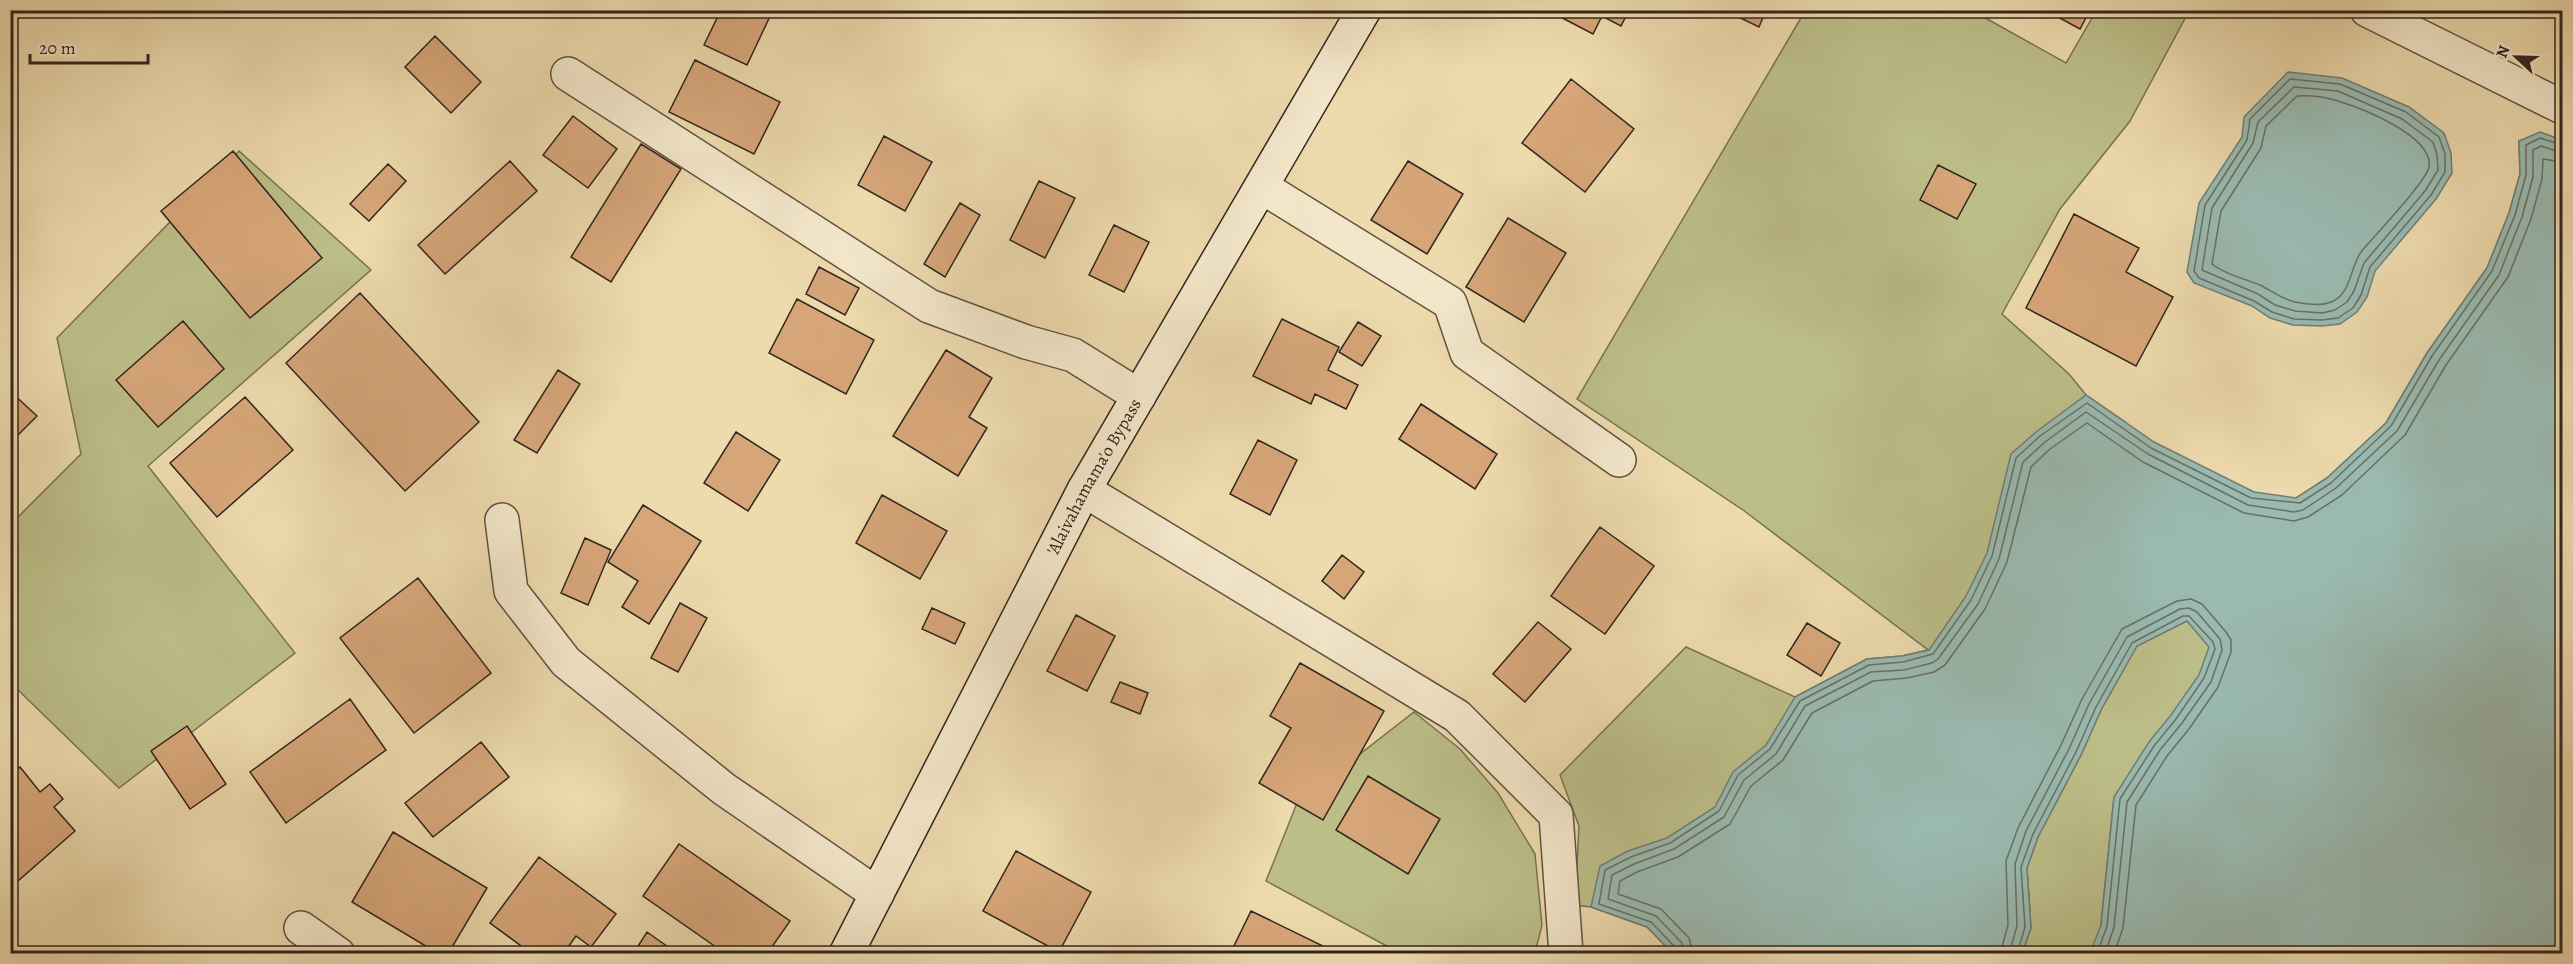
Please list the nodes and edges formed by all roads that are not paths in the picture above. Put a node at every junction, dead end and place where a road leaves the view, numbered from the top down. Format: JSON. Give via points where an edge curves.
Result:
{"nodes":[{"id":1,"x":1364,"y":10,"type":"edge"},
{"id":2,"x":2367,"y":10,"type":"edge"},
{"id":3,"x":568,"y":74,"type":"dead end"},
{"id":4,"x":2562,"y":107,"type":"edge"},
{"id":5,"x":1262,"y":187,"type":"junction"},
{"id":6,"x":1139,"y":396,"type":"junction"},
{"id":7,"x":1619,"y":460,"type":"dead end"},
{"id":8,"x":1084,"y":490,"type":"junction"},
{"id":9,"x":502,"y":520,"type":"dead end"},
{"id":10,"x":877,"y":894,"type":"junction"},
{"id":11,"x":301,"y":928,"type":"dead end"},
{"id":12,"x":338,"y":954,"type":"edge"},
{"id":13,"x":846,"y":954,"type":"edge"},
{"id":14,"x":1566,"y":954,"type":"edge"}],
"edges":[{"from":1,"to":5,"type":"street","name":"'Alaivahamama'o Bypass"},
{"from":2,"to":4,"type":"street"},
{"from":3,"to":6,"type":"street","via":[[929,306],[1073,355]]},
{"from":5,"to":6,"type":"street","name":"'Alaivahamama'o Bypass"},
{"from":5,"to":7,"type":"street","via":[[1450,303],[1467,353]]},
{"from":6,"to":8,"type":"street","name":"'Alaivahamama'o Bypass"},
{"from":8,"to":10,"type":"street","name":"'Alaivahamama'o Bypass"},
{"from":8,"to":14,"type":"street","via":[[1457,716],[1556,814]]},
{"from":9,"to":10,"type":"street","via":[[512,591],[566,662],[724,789]]},
{"from":10,"to":13,"type":"street","name":"'Alaivahamama'o Bypass"},
{"from":11,"to":12,"type":"street"}]}
